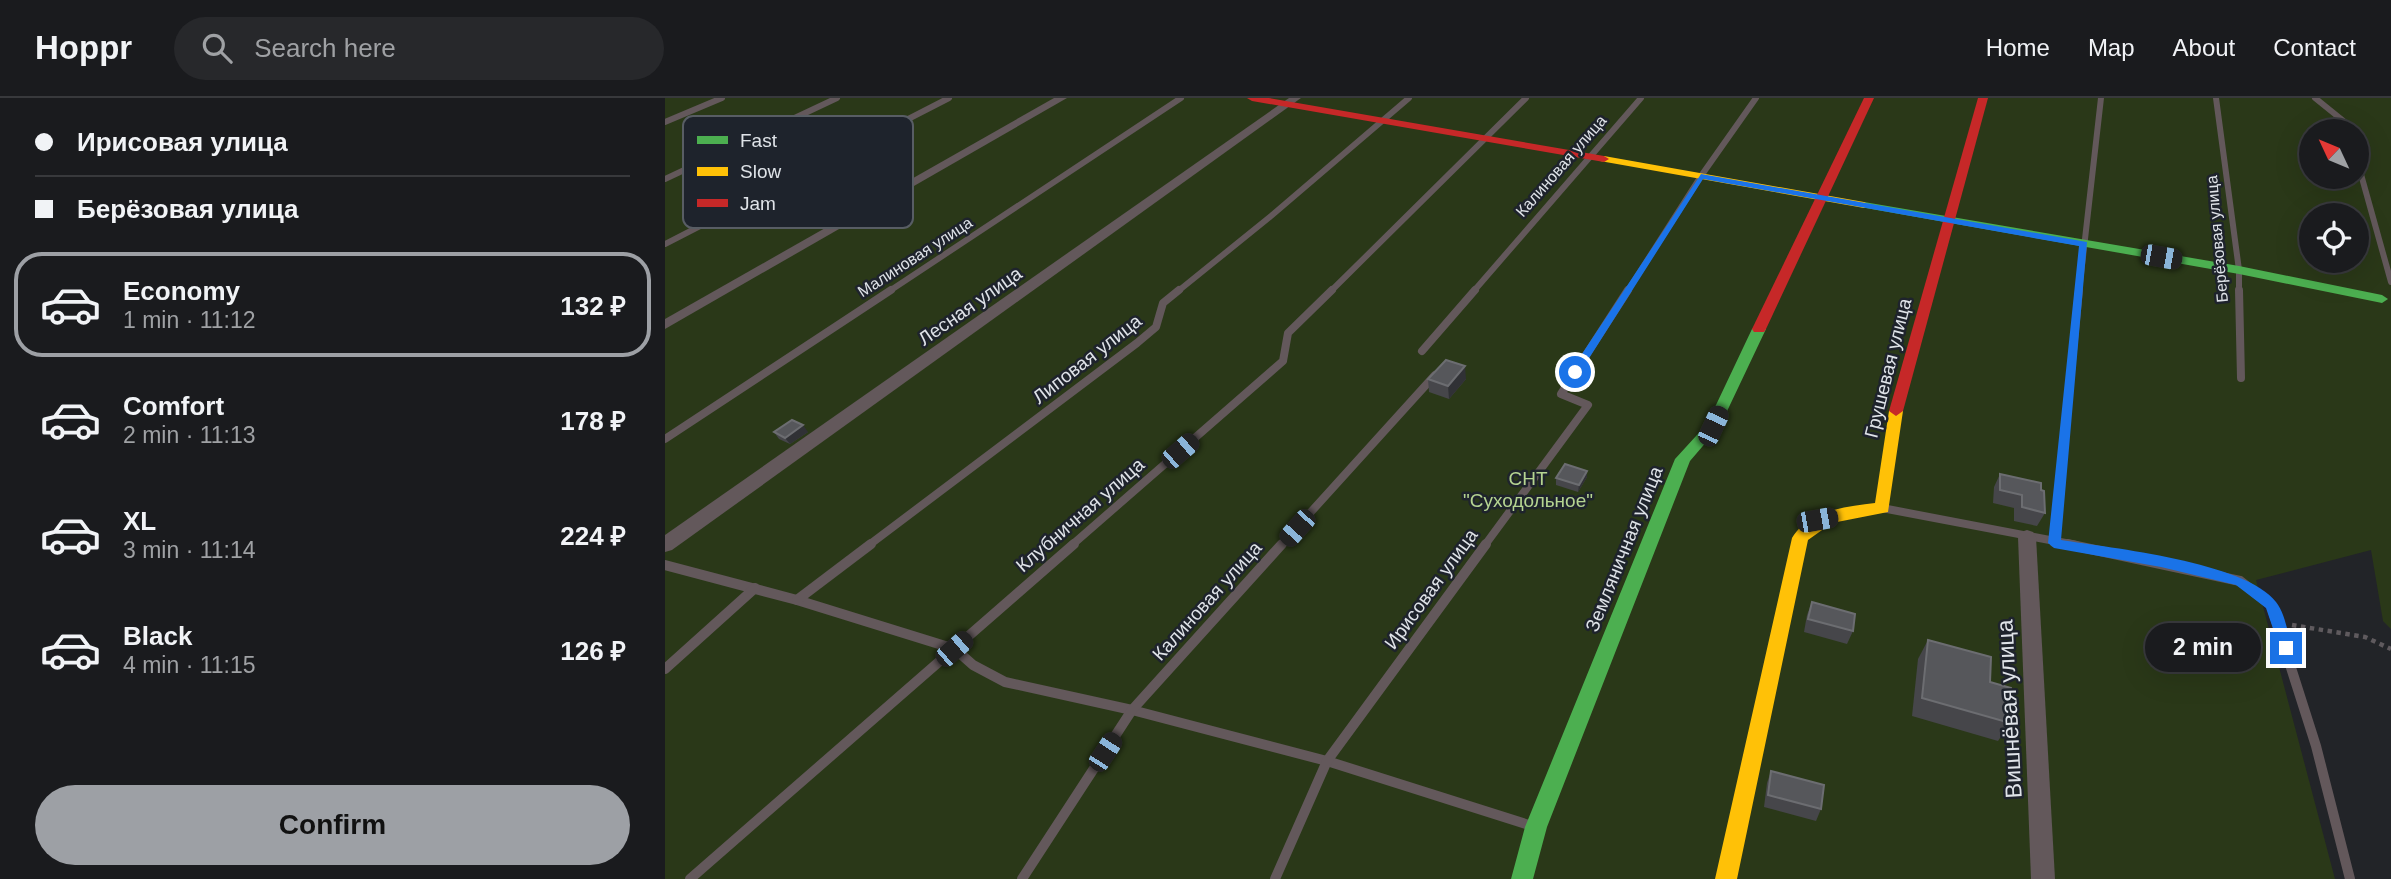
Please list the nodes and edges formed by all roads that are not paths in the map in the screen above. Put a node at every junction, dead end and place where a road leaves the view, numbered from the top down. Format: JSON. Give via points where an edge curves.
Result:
{"nodes":[{"id":1,"x":722,"y":98,"type":"edge"},
{"id":2,"x":837,"y":98,"type":"edge"},
{"id":3,"x":949,"y":98,"type":"edge"},
{"id":4,"x":1062,"y":98,"type":"edge"},
{"id":5,"x":1181,"y":98,"type":"edge"},
{"id":6,"x":1252,"y":98,"type":"edge"},
{"id":7,"x":1409,"y":98,"type":"edge"},
{"id":8,"x":1526,"y":98,"type":"edge"},
{"id":9,"x":1641,"y":98,"type":"edge"},
{"id":10,"x":1756,"y":98,"type":"edge"},
{"id":11,"x":1869,"y":98,"type":"edge"},
{"id":12,"x":1983,"y":98,"type":"edge"},
{"id":13,"x":2101,"y":98,"type":"edge"},
{"id":14,"x":2216,"y":98,"type":"edge"},
{"id":15,"x":2315,"y":98,"type":"edge"},
{"id":16,"x":1292,"y":101,"type":"edge"},
{"id":17,"x":799,"y":116,"type":"edge"},
{"id":18,"x":913,"y":117,"type":"edge"},
{"id":19,"x":1384,"y":119,"type":"junction"},
{"id":20,"x":2341,"y":119,"type":"edge"},
{"id":21,"x":665,"y":122,"type":"edge"},
{"id":22,"x":1485,"y":137,"type":"junction"},
{"id":23,"x":1590,"y":157,"type":"junction"},
{"id":24,"x":683,"y":171,"type":"edge"},
{"id":25,"x":1701,"y":176,"type":"junction"},
{"id":26,"x":665,"y":179,"type":"edge"},
{"id":27,"x":913,"y":183,"type":"edge"},
{"id":28,"x":2365,"y":189,"type":"edge"},
{"id":29,"x":1820,"y":197,"type":"junction"},
{"id":30,"x":1948,"y":220,"type":"junction"},
{"id":31,"x":696,"y":228,"type":"edge"},
{"id":32,"x":835,"y":228,"type":"edge"},
{"id":33,"x":665,"y":244,"type":"edge"},
{"id":34,"x":2084,"y":244,"type":"junction"},
{"id":35,"x":2239,"y":270,"type":"junction"},
{"id":36,"x":2391,"y":282,"type":"edge"},
{"id":37,"x":2386,"y":297,"type":"edge"},
{"id":38,"x":665,"y":325,"type":"edge"},
{"id":39,"x":1422,"y":351,"type":"dead end"},
{"id":40,"x":1443,"y":367,"type":"edge"},
{"id":41,"x":2241,"y":377,"type":"dead end"},
{"id":42,"x":665,"y":439,"type":"edge"},
{"id":43,"x":1882,"y":508,"type":"junction"},
{"id":44,"x":2027,"y":537,"type":"junction"},
{"id":45,"x":2054,"y":543,"type":"junction"},
{"id":46,"x":665,"y":545,"type":"edge"},
{"id":47,"x":665,"y":565,"type":"edge"},
{"id":48,"x":755,"y":588,"type":"junction"},
{"id":49,"x":797,"y":600,"type":"junction"},
{"id":50,"x":954,"y":649,"type":"junction"},
{"id":51,"x":665,"y":669,"type":"edge"},
{"id":52,"x":1132,"y":710,"type":"junction"},
{"id":53,"x":1327,"y":761,"type":"junction"},
{"id":54,"x":1535,"y":827,"type":"junction"},
{"id":55,"x":690,"y":879,"type":"edge"},
{"id":56,"x":1022,"y":879,"type":"edge"},
{"id":57,"x":1275,"y":879,"type":"edge"},
{"id":58,"x":1523,"y":879,"type":"edge"},
{"id":59,"x":1726,"y":879,"type":"edge"},
{"id":60,"x":2043,"y":879,"type":"edge"},
{"id":61,"x":2350,"y":879,"type":"edge"}],
"edges":[{"from":1,"to":21,"type":"lane"},
{"from":2,"to":17,"type":"lane"},
{"from":3,"to":18,"type":"lane"},
{"from":4,"to":27,"type":"street"},
{"from":5,"to":42,"type":"lane","name":"Малиновая улица"},
{"from":6,"to":16,"type":"street"},
{"from":7,"to":19,"type":"lane","name":"Липовая улица"},
{"from":8,"to":22,"type":"lane","name":"Клубничная улица"},
{"from":9,"to":23,"type":"lane","name":"Калиновая улица"},
{"from":10,"to":25,"type":"lane","name":"Ирисовая улица"},
{"from":11,"to":29,"type":"street","name":"Земляничная улица"},
{"from":12,"to":30,"type":"street","name":"Грушевая улица"},
{"from":13,"to":34,"type":"lane"},
{"from":14,"to":35,"type":"lane","name":"Берёзовая улица"},
{"from":15,"to":20,"type":"lane"},
{"from":16,"to":19,"type":"street"},
{"from":16,"to":46,"type":"street","name":"Лесная улица"},
{"from":19,"to":22,"type":"street"},
{"from":19,"to":49,"type":"lane","name":"Липовая улица","via":[[1163,303],[1156,327],[1137,343]]},
{"from":22,"to":23,"type":"street"},
{"from":22,"to":50,"type":"lane","name":"Клубничная улица","via":[[1287,333],[1283,361]]},
{"from":23,"to":25,"type":"street"},
{"from":23,"to":39,"type":"lane","name":"Калиновая улица"},
{"from":24,"to":26,"type":"lane"},
{"from":25,"to":29,"type":"street"},
{"from":25,"to":53,"type":"lane","name":"Ирисовая улица","via":[[1562,394],[1588,405]]},
{"from":28,"to":36,"type":"lane"},
{"from":29,"to":30,"type":"street"},
{"from":29,"to":54,"type":"street","name":"Земляничная улица","via":[[1713,426],[1683,458]]},
{"from":30,"to":34,"type":"street"},
{"from":30,"to":43,"type":"street","name":"Грушевая улица","via":[[1893,422]]},
{"from":31,"to":33,"type":"lane"},
{"from":32,"to":38,"type":"street"},
{"from":34,"to":35,"type":"street"},
{"from":34,"to":45,"type":"lane"},
{"from":35,"to":37,"type":"street"},
{"from":35,"to":41,"type":"lane","name":"Берёзовая улица"},
{"from":40,"to":52,"type":"lane","name":"Калиновая улица"},
{"from":43,"to":44,"type":"lane"},
{"from":43,"to":59,"type":"street","via":[[1817,520],[1800,538]]},
{"from":44,"to":45,"type":"lane"},
{"from":44,"to":60,"type":"street","name":"Вишнёвая улица"},
{"from":45,"to":61,"type":"lane","via":[[2239,581],[2271,605],[2316,746]]},
{"from":47,"to":48,"type":"lane"},
{"from":48,"to":49,"type":"lane"},
{"from":48,"to":51,"type":"lane"},
{"from":49,"to":50,"type":"lane"},
{"from":50,"to":52,"type":"lane","via":[[1005,682]]},
{"from":50,"to":55,"type":"lane","name":"Клубничная улица"},
{"from":52,"to":53,"type":"lane"},
{"from":52,"to":56,"type":"lane","name":"Калиновая улица"},
{"from":53,"to":54,"type":"lane"},
{"from":53,"to":57,"type":"lane","name":"Ирисовая улица"},
{"from":54,"to":58,"type":"street","name":"Земляничная улица"}]}
